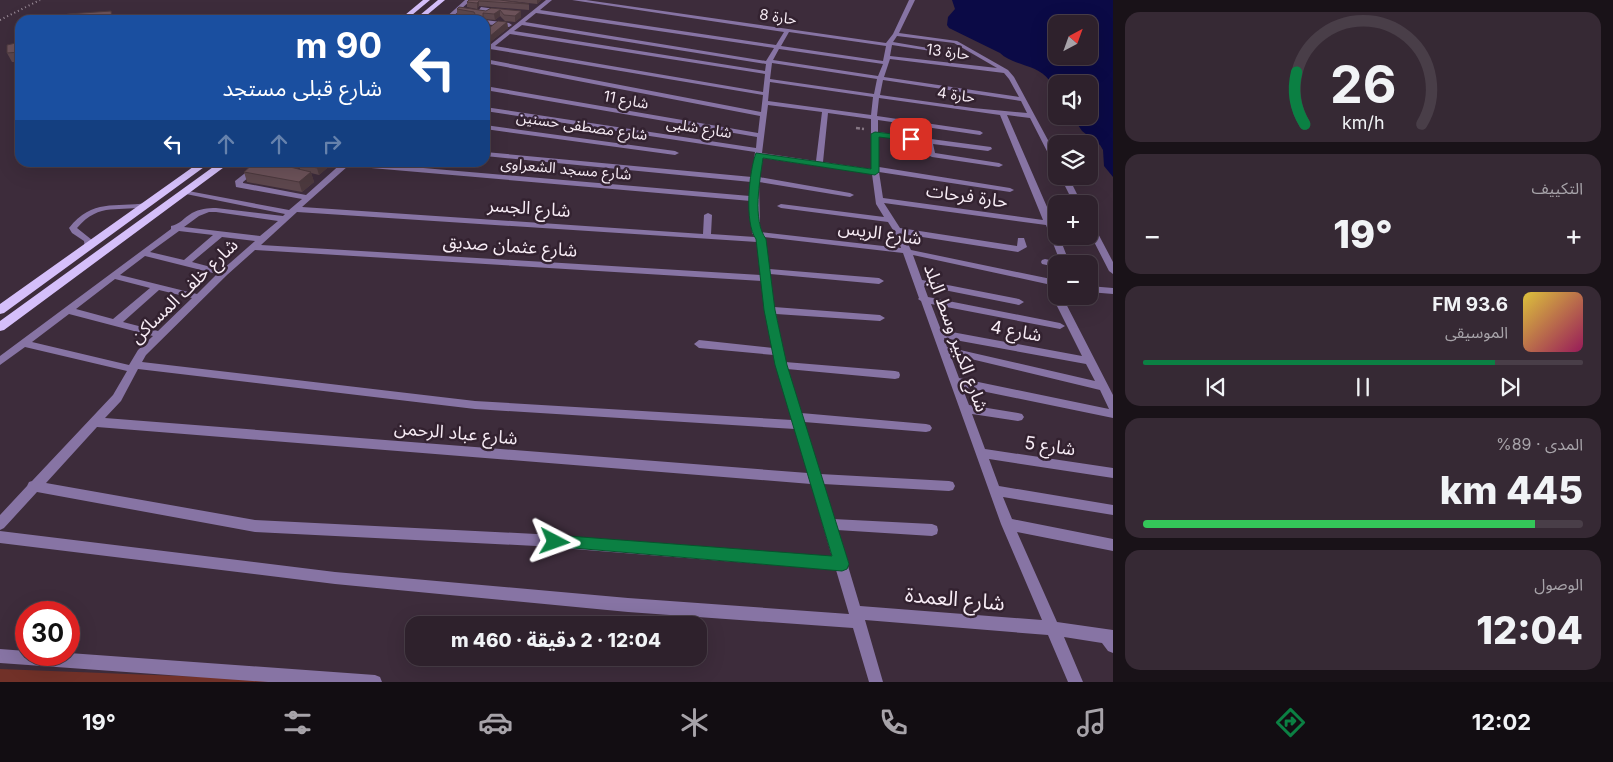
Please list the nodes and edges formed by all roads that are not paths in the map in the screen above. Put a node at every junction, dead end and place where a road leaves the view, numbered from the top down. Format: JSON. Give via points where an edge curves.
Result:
{"nodes":[{"id":1,"x":427,"y":0,"type":"edge"},
{"id":2,"x":442,"y":0,"type":"edge"},
{"id":3,"x":468,"y":0,"type":"edge"},
{"id":4,"x":549,"y":0,"type":"edge"},
{"id":5,"x":575,"y":0,"type":"edge"},
{"id":6,"x":912,"y":0,"type":"edge"},
{"id":7,"x":489,"y":2,"type":"edge"},
{"id":8,"x":458,"y":9,"type":"junction"},
{"id":9,"x":536,"y":9,"type":"junction"},
{"id":10,"x":468,"y":10,"type":"edge"},
{"id":11,"x":523,"y":14,"type":"edge"},
{"id":12,"x":408,"y":15,"type":"edge"},
{"id":13,"x":423,"y":15,"type":"edge"},
{"id":14,"x":451,"y":15,"type":"edge"},
{"id":15,"x":530,"y":15,"type":"junction"},
{"id":16,"x":490,"y":22,"type":"edge"},
{"id":17,"x":496,"y":23,"type":"junction"},
{"id":18,"x":519,"y":24,"type":"junction"},
{"id":19,"x":491,"y":29,"type":"edge"},
{"id":20,"x":787,"y":31,"type":"junction"},
{"id":21,"x":509,"y":32,"type":"junction"},
{"id":22,"x":896,"y":34,"type":"junction"},
{"id":23,"x":494,"y":36,"type":"edge"},
{"id":24,"x":503,"y":37,"type":"junction"},
{"id":25,"x":889,"y":44,"type":"junction"},
{"id":26,"x":490,"y":47,"type":"edge"},
{"id":27,"x":776,"y":47,"type":"junction"},
{"id":28,"x":490,"y":48,"type":"edge"},
{"id":29,"x":930,"y":49,"type":"dead end"},
{"id":30,"x":887,"y":60,"type":"junction"},
{"id":31,"x":490,"y":62,"type":"edge"},
{"id":32,"x":768,"y":69,"type":"junction"},
{"id":33,"x":1006,"y":71,"type":"junction"},
{"id":34,"x":880,"y":78,"type":"junction"},
{"id":35,"x":490,"y":89,"type":"edge"},
{"id":36,"x":876,"y":97,"type":"junction"},
{"id":37,"x":766,"y":99,"type":"junction"},
{"id":38,"x":1023,"y":99,"type":"junction"},
{"id":39,"x":490,"y":110,"type":"edge"},
{"id":40,"x":825,"y":111,"type":"junction"},
{"id":41,"x":1003,"y":113,"type":"junction"},
{"id":42,"x":764,"y":115,"type":"junction"},
{"id":43,"x":1033,"y":116,"type":"junction"},
{"id":44,"x":874,"y":117,"type":"junction"},
{"id":45,"x":490,"y":128,"type":"edge"},
{"id":46,"x":980,"y":133,"type":"dead end"},
{"id":47,"x":875,"y":134,"type":"junction"},
{"id":48,"x":762,"y":136,"type":"junction"},
{"id":49,"x":928,"y":141,"type":"junction"},
{"id":50,"x":1048,"y":145,"type":"edge"},
{"id":51,"x":988,"y":149,"type":"dead end"},
{"id":52,"x":675,"y":153,"type":"dead end"},
{"id":53,"x":760,"y":153,"type":"junction"},
{"id":54,"x":490,"y":154,"type":"edge"},
{"id":55,"x":819,"y":164,"type":"junction"},
{"id":56,"x":999,"y":165,"type":"dead end"},
{"id":57,"x":200,"y":167,"type":"edge"},
{"id":58,"x":207,"y":167,"type":"edge"},
{"id":59,"x":220,"y":167,"type":"edge"},
{"id":60,"x":262,"y":167,"type":"edge"},
{"id":61,"x":341,"y":167,"type":"edge"},
{"id":62,"x":392,"y":167,"type":"edge"},
{"id":63,"x":875,"y":170,"type":"junction"},
{"id":64,"x":215,"y":171,"type":"junction"},
{"id":65,"x":755,"y":180,"type":"junction"},
{"id":66,"x":1010,"y":190,"type":"dead end"},
{"id":67,"x":186,"y":192,"type":"junction"},
{"id":68,"x":850,"y":195,"type":"dead end"},
{"id":69,"x":308,"y":198,"type":"junction"},
{"id":70,"x":753,"y":199,"type":"junction"},
{"id":71,"x":879,"y":200,"type":"junction"},
{"id":72,"x":148,"y":205,"type":"junction"},
{"id":73,"x":781,"y":206,"type":"dead end"},
{"id":74,"x":291,"y":213,"type":"junction"},
{"id":75,"x":708,"y":215,"type":"dead end"},
{"id":76,"x":1048,"y":218,"type":"edge"},
{"id":77,"x":890,"y":220,"type":"junction"},
{"id":78,"x":1048,"y":223,"type":"edge"},
{"id":79,"x":174,"y":228,"type":"junction"},
{"id":80,"x":897,"y":230,"type":"junction"},
{"id":81,"x":220,"y":234,"type":"junction"},
{"id":82,"x":708,"y":236,"type":"junction"},
{"id":83,"x":759,"y":237,"type":"junction"},
{"id":84,"x":262,"y":239,"type":"junction"},
{"id":85,"x":1021,"y":240,"type":"dead end"},
{"id":86,"x":1098,"y":242,"type":"edge"},
{"id":87,"x":88,"y":247,"type":"junction"},
{"id":88,"x":253,"y":247,"type":"junction"},
{"id":89,"x":907,"y":252,"type":"junction"},
{"id":90,"x":142,"y":253,"type":"junction"},
{"id":91,"x":1045,"y":262,"type":"dead end"},
{"id":92,"x":1048,"y":263,"type":"edge"},
{"id":93,"x":185,"y":264,"type":"junction"},
{"id":94,"x":1113,"y":271,"type":"edge"},
{"id":95,"x":224,"y":273,"type":"junction"},
{"id":96,"x":765,"y":275,"type":"junction"},
{"id":97,"x":112,"y":276,"type":"junction"},
{"id":98,"x":879,"y":281,"type":"dead end"},
{"id":99,"x":1048,"y":281,"type":"edge"},
{"id":100,"x":917,"y":282,"type":"junction"},
{"id":101,"x":156,"y":286,"type":"junction"},
{"id":102,"x":1098,"y":290,"type":"edge"},
{"id":103,"x":1113,"y":291,"type":"edge"},
{"id":104,"x":199,"y":297,"type":"junction"},
{"id":105,"x":923,"y":299,"type":"junction"},
{"id":106,"x":1019,"y":302,"type":"dead end"},
{"id":107,"x":1062,"y":305,"type":"edge"},
{"id":108,"x":0,"y":310,"type":"edge"},
{"id":109,"x":67,"y":310,"type":"junction"},
{"id":110,"x":770,"y":310,"type":"junction"},
{"id":111,"x":6,"y":317,"type":"edge"},
{"id":112,"x":880,"y":318,"type":"dead end"},
{"id":113,"x":115,"y":322,"type":"junction"},
{"id":114,"x":1060,"y":326,"type":"dead end"},
{"id":115,"x":0,"y":327,"type":"edge"},
{"id":116,"x":936,"y":333,"type":"junction"},
{"id":117,"x":160,"y":335,"type":"junction"},
{"id":118,"x":23,"y":343,"type":"junction"},
{"id":119,"x":699,"y":344,"type":"dead end"},
{"id":120,"x":942,"y":349,"type":"junction"},
{"id":121,"x":778,"y":352,"type":"junction"},
{"id":122,"x":1090,"y":360,"type":"junction"},
{"id":123,"x":0,"y":361,"type":"edge"},
{"id":124,"x":781,"y":365,"type":"junction"},
{"id":125,"x":133,"y":367,"type":"junction"},
{"id":126,"x":895,"y":375,"type":"dead end"},
{"id":127,"x":954,"y":381,"type":"junction"},
{"id":128,"x":1104,"y":387,"type":"junction"},
{"id":129,"x":1113,"y":406,"type":"edge"},
{"id":130,"x":964,"y":408,"type":"junction"},
{"id":131,"x":1113,"y":414,"type":"edge"},
{"id":132,"x":1018,"y":417,"type":"dead end"},
{"id":133,"x":797,"y":421,"type":"junction"},
{"id":134,"x":95,"y":422,"type":"junction"},
{"id":135,"x":926,"y":428,"type":"dead end"},
{"id":136,"x":982,"y":454,"type":"junction"},
{"id":137,"x":1113,"y":473,"type":"edge"},
{"id":138,"x":815,"y":479,"type":"junction"},
{"id":139,"x":33,"y":486,"type":"junction"},
{"id":140,"x":949,"y":486,"type":"dead end"},
{"id":141,"x":995,"y":490,"type":"junction"},
{"id":142,"x":1113,"y":510,"type":"edge"},
{"id":143,"x":0,"y":524,"type":"edge"},
{"id":144,"x":830,"y":524,"type":"junction"},
{"id":145,"x":1007,"y":524,"type":"junction"},
{"id":146,"x":932,"y":530,"type":"dead end"},
{"id":147,"x":0,"y":537,"type":"edge"},
{"id":148,"x":1113,"y":545,"type":"edge"},
{"id":149,"x":842,"y":564,"type":"junction"},
{"id":150,"x":857,"y":617,"type":"junction"},
{"id":151,"x":1051,"y":628,"type":"junction"},
{"id":152,"x":1111,"y":640,"type":"edge"},
{"id":153,"x":0,"y":656,"type":"edge"},
{"id":154,"x":376,"y":682,"type":"edge"},
{"id":155,"x":876,"y":682,"type":"edge"},
{"id":156,"x":1076,"y":682,"type":"edge"}],
"edges":[{"from":1,"to":12,"type":"main road"},
{"from":2,"to":13,"type":"main road"},
{"from":3,"to":8,"type":"street"},
{"from":4,"to":9,"type":"street"},
{"from":5,"to":20,"type":"street","name":"حارة 8"},
{"from":6,"to":22,"type":"street"},
{"from":7,"to":17,"type":"street","via":[[481,9],[508,12]]},
{"from":8,"to":10,"type":"street"},
{"from":8,"to":14,"type":"street"},
{"from":9,"to":15,"type":"street"},
{"from":9,"to":27,"type":"street","name":"حارة 13"},
{"from":11,"to":15,"type":"street"},
{"from":15,"to":18,"type":"street"},
{"from":16,"to":17,"type":"street"},
{"from":17,"to":18,"type":"street"},
{"from":17,"to":19,"type":"street"},
{"from":18,"to":21,"type":"street"},
{"from":18,"to":32,"type":"street"},
{"from":20,"to":25,"type":"street","name":"حارة 8"},
{"from":20,"to":27,"type":"street"},
{"from":21,"to":24,"type":"street"},
{"from":21,"to":32,"type":"street"},
{"from":22,"to":25,"type":"street"},
{"from":22,"to":33,"type":"street","via":[[955,42]]},
{"from":23,"to":24,"type":"street"},
{"from":24,"to":26,"type":"street"},
{"from":25,"to":29,"type":"street","name":"حارة 8"},
{"from":25,"to":30,"type":"street","name":"شارع الكبير وسط البلد"},
{"from":27,"to":30,"type":"street","name":"حارة 13"},
{"from":27,"to":32,"type":"street"},
{"from":28,"to":37,"type":"street"},
{"from":30,"to":33,"type":"street","name":"حارة 13"},
{"from":30,"to":34,"type":"street","name":"شارع الكبير وسط البلد"},
{"from":31,"to":42,"type":"street"},
{"from":32,"to":34,"type":"street"},
{"from":32,"to":36,"type":"street"},
{"from":32,"to":37,"type":"street"},
{"from":33,"to":38,"type":"street"},
{"from":34,"to":36,"type":"street","name":"شارع الكبير وسط البلد"},
{"from":34,"to":38,"type":"street"},
{"from":35,"to":48,"type":"street","name":"شارع 11"},
{"from":36,"to":41,"type":"street","name":"حارة 4"},
{"from":36,"to":44,"type":"street","name":"شارع الكبير وسط البلد"},
{"from":37,"to":40,"type":"street"},
{"from":37,"to":42,"type":"street"},
{"from":38,"to":43,"type":"street"},
{"from":39,"to":53,"type":"street","name":"شارع شلبى"},
{"from":40,"to":44,"type":"street"},
{"from":40,"to":55,"type":"street"},
{"from":41,"to":43,"type":"street","name":"حارة 4"},
{"from":41,"to":76,"type":"street"},
{"from":42,"to":48,"type":"street"},
{"from":43,"to":50,"type":"street"},
{"from":44,"to":46,"type":"street"},
{"from":44,"to":47,"type":"street","name":"شارع الكبير وسط البلد"},
{"from":45,"to":52,"type":"street","name":"شارع مصطفى حسنين"},
{"from":47,"to":49,"type":"street"},
{"from":47,"to":63,"type":"street","name":"شارع الكبير وسط البلد"},
{"from":48,"to":53,"type":"street"},
{"from":49,"to":51,"type":"street"},
{"from":49,"to":56,"type":"street","via":[[934,155]]},
{"from":53,"to":55,"type":"street","name":"شارع شلبى"},
{"from":53,"to":65,"type":"street"},
{"from":54,"to":65,"type":"street"},
{"from":55,"to":63,"type":"street","name":"شارع شلبى"},
{"from":57,"to":72,"type":"main road"},
{"from":58,"to":64,"type":"main road"},
{"from":59,"to":64,"type":"main road"},
{"from":60,"to":69,"type":"street","via":[[239,181],[239,186]]},
{"from":61,"to":69,"type":"street","name":"شارع خلف المساكن","via":[[322,180]]},
{"from":62,"to":70,"type":"street","name":"شارع مسجد الشعراوى"},
{"from":63,"to":66,"type":"street","name":"شارع شلبى"},
{"from":63,"to":71,"type":"street","name":"شارع الكبير وسط البلد"},
{"from":64,"to":67,"type":"main road"},
{"from":65,"to":68,"type":"street"},
{"from":65,"to":70,"type":"street"},
{"from":67,"to":74,"type":"street"},
{"from":67,"to":111,"type":"main road"},
{"from":69,"to":74,"type":"street","name":"شارع خلف المساكن"},
{"from":70,"to":83,"type":"street"},
{"from":71,"to":77,"type":"street","name":"شارع الكبير وسط البلد"},
{"from":71,"to":78,"type":"street","name":"حارة فرحات"},
{"from":72,"to":87,"type":"main road"},
{"from":72,"to":87,"type":"lane","via":[[128,208],[104,206],[92,210],[73,228],[88,240]]},
{"from":73,"to":77,"type":"street"},
{"from":74,"to":79,"type":"street","via":[[208,210]]},
{"from":74,"to":82,"type":"street","name":"شارع الجسر"},
{"from":74,"to":84,"type":"street","name":"شارع خلف المساكن"},
{"from":75,"to":82,"type":"street"},
{"from":77,"to":80,"type":"street","name":"شارع الكبير وسط البلد"},
{"from":79,"to":81,"type":"street"},
{"from":79,"to":90,"type":"street"},
{"from":80,"to":85,"type":"street","via":[[1018,249],[1023,248]]},
{"from":80,"to":89,"type":"street","name":"شارع الكبير وسط البلد"},
{"from":81,"to":84,"type":"street"},
{"from":81,"to":93,"type":"street"},
{"from":82,"to":83,"type":"street","name":"شارع الجسر"},
{"from":83,"to":89,"type":"street","name":"شارع الريس"},
{"from":83,"to":96,"type":"street"},
{"from":84,"to":88,"type":"street","name":"شارع خلف المساكن"},
{"from":86,"to":94,"type":"street"},
{"from":87,"to":108,"type":"main road"},
{"from":88,"to":95,"type":"street","name":"شارع خلف المساكن"},
{"from":88,"to":96,"type":"street","name":"شارع عثمان صديق"},
{"from":89,"to":99,"type":"street","name":"شارع الريس"},
{"from":89,"to":100,"type":"street","name":"شارع الكبير وسط البلد"},
{"from":90,"to":93,"type":"street"},
{"from":90,"to":97,"type":"street"},
{"from":91,"to":92,"type":"street"},
{"from":93,"to":95,"type":"street"},
{"from":95,"to":104,"type":"street","name":"شارع خلف المساكن"},
{"from":96,"to":98,"type":"street","name":"شارع عثمان صديق"},
{"from":96,"to":110,"type":"street"},
{"from":97,"to":101,"type":"street"},
{"from":97,"to":109,"type":"street"},
{"from":100,"to":105,"type":"street","name":"شارع الكبير وسط البلد"},
{"from":100,"to":106,"type":"street"},
{"from":101,"to":104,"type":"street"},
{"from":101,"to":113,"type":"street"},
{"from":102,"to":103,"type":"street"},
{"from":104,"to":117,"type":"street","name":"شارع خلف المساكن"},
{"from":105,"to":114,"type":"street"},
{"from":105,"to":116,"type":"street","name":"شارع الكبير وسط البلد"},
{"from":107,"to":122,"type":"street"},
{"from":109,"to":113,"type":"street"},
{"from":109,"to":118,"type":"street"},
{"from":110,"to":112,"type":"street"},
{"from":110,"to":121,"type":"street"},
{"from":111,"to":115,"type":"main road"},
{"from":113,"to":117,"type":"street"},
{"from":116,"to":120,"type":"street","name":"شارع الكبير وسط البلد"},
{"from":116,"to":122,"type":"street","name":"شارع 4"},
{"from":117,"to":125,"type":"street","name":"شارع خلف المساكن"},
{"from":118,"to":123,"type":"street"},
{"from":118,"to":125,"type":"street"},
{"from":119,"to":121,"type":"street"},
{"from":120,"to":127,"type":"street","name":"شارع الكبير وسط البلد"},
{"from":120,"to":128,"type":"street"},
{"from":121,"to":124,"type":"street"},
{"from":122,"to":128,"type":"street"},
{"from":124,"to":126,"type":"street"},
{"from":124,"to":133,"type":"street"},
{"from":125,"to":133,"type":"street","via":[[475,405]]},
{"from":125,"to":134,"type":"street","name":"شارع خلف المساكن","via":[[117,398]]},
{"from":127,"to":130,"type":"street","name":"شارع الكبير وسط البلد"},
{"from":127,"to":131,"type":"street"},
{"from":128,"to":129,"type":"street"},
{"from":130,"to":132,"type":"street"},
{"from":130,"to":136,"type":"street","name":"شارع الكبير وسط البلد"},
{"from":133,"to":135,"type":"street"},
{"from":133,"to":138,"type":"street"},
{"from":134,"to":138,"type":"street","name":"شارع عباد الرحمن"},
{"from":134,"to":139,"type":"street","name":"شارع خلف المساكن"},
{"from":136,"to":137,"type":"street","name":"شارع 5"},
{"from":136,"to":141,"type":"street","name":"شارع الكبير وسط البلد"},
{"from":138,"to":140,"type":"street","name":"شارع عباد الرحمن"},
{"from":138,"to":144,"type":"street"},
{"from":139,"to":143,"type":"street","name":"شارع خلف المساكن"},
{"from":139,"to":149,"type":"street","via":[[255,526],[536,540]]},
{"from":141,"to":142,"type":"street"},
{"from":141,"to":145,"type":"street","name":"شارع الكبير وسط البلد"},
{"from":144,"to":146,"type":"street"},
{"from":144,"to":149,"type":"street"},
{"from":145,"to":148,"type":"street"},
{"from":145,"to":151,"type":"street","name":"شارع الكبير وسط البلد"},
{"from":147,"to":150,"type":"street","name":"شارع العمدة","via":[[345,578],[628,606]]},
{"from":149,"to":150,"type":"street"},
{"from":150,"to":151,"type":"street","name":"شارع العمدة"},
{"from":150,"to":155,"type":"street"},
{"from":151,"to":152,"type":"street","name":"شارع العمدة"},
{"from":151,"to":156,"type":"street","name":"شارع الكبير وسط البلد"},
{"from":153,"to":154,"type":"street"}]}
